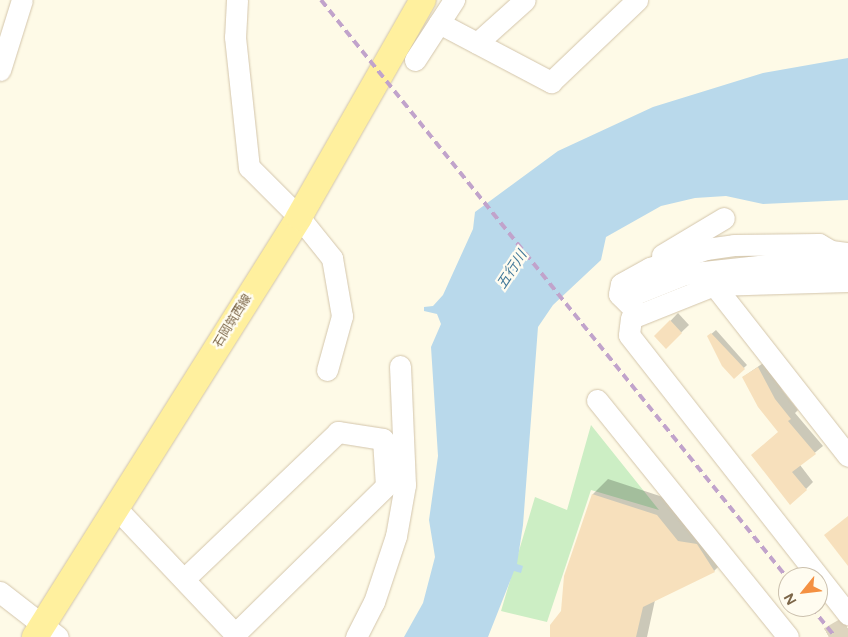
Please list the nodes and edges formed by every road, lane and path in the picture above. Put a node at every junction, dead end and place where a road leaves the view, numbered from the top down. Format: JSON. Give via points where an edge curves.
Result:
{"nodes":[{"id":1,"x":22,"y":0,"type":"edge"},
{"id":2,"x":237,"y":0,"type":"edge"},
{"id":3,"x":424,"y":0,"type":"edge"},
{"id":4,"x":454,"y":0,"type":"edge"},
{"id":5,"x":524,"y":0,"type":"edge"},
{"id":6,"x":637,"y":0,"type":"edge"},
{"id":7,"x":439,"y":23,"type":"junction"},
{"id":8,"x":477,"y":43,"type":"junction"},
{"id":9,"x":3,"y":44,"type":"edge"},
{"id":10,"x":415,"y":60,"type":"dead end"},
{"id":11,"x":0,"y":70,"type":"edge"},
{"id":12,"x":299,"y":217,"type":"junction"},
{"id":13,"x":724,"y":218,"type":"dead end"},
{"id":14,"x":848,"y":252,"type":"edge"},
{"id":15,"x":848,"y":264,"type":"edge"},
{"id":16,"x":634,"y":276,"type":"junction"},
{"id":17,"x":848,"y":281,"type":"edge"},
{"id":18,"x":714,"y":285,"type":"junction"},
{"id":19,"x":635,"y":305,"type":"junction"},
{"id":20,"x":400,"y":366,"type":"dead end"},
{"id":21,"x":327,"y":370,"type":"dead end"},
{"id":22,"x":597,"y":400,"type":"dead end"},
{"id":23,"x":848,"y":456,"type":"edge"},
{"id":24,"x":116,"y":508,"type":"junction"},
{"id":25,"x":184,"y":579,"type":"junction"},
{"id":26,"x":0,"y":592,"type":"edge"},
{"id":27,"x":844,"y":602,"type":"edge"},
{"id":28,"x":45,"y":633,"type":"edge"},
{"id":29,"x":356,"y":637,"type":"edge"},
{"id":30,"x":788,"y":637,"type":"edge"}],
"edges":[{"from":1,"to":9,"type":"street"},
{"from":2,"to":12,"type":"street","via":[[235,37],[249,167]]},
{"from":3,"to":12,"type":"main road","name":"石岡筑西線"},
{"from":4,"to":7,"type":"street"},
{"from":5,"to":8,"type":"street"},
{"from":6,"to":8,"type":"street","via":[[551,82]]},
{"from":7,"to":8,"type":"street"},
{"from":7,"to":10,"type":"street"},
{"from":9,"to":11,"type":"street"},
{"from":12,"to":21,"type":"street","via":[[332,258],[342,316]]},
{"from":12,"to":24,"type":"main road","name":"石岡筑西線"},
{"from":13,"to":16,"type":"street","via":[[656,258]]},
{"from":14,"to":16,"type":"street","via":[[831,251],[819,244],[734,245],[706,249]]},
{"from":15,"to":19,"type":"street","via":[[766,265],[685,274]]},
{"from":16,"to":19,"type":"street","via":[[621,284],[619,294]]},
{"from":17,"to":18,"type":"street"},
{"from":18,"to":19,"type":"street"},
{"from":18,"to":23,"type":"street"},
{"from":19,"to":27,"type":"street","via":[[629,335]]},
{"from":20,"to":29,"type":"street","via":[[405,485],[393,544],[374,602]]},
{"from":22,"to":30,"type":"street"},
{"from":24,"to":25,"type":"street"},
{"from":24,"to":28,"type":"main road","name":"石岡筑西線"},
{"from":25,"to":25,"type":"street","via":[[235,634],[386,486],[382,439],[338,432]]},
{"from":26,"to":28,"type":"street"}]}
